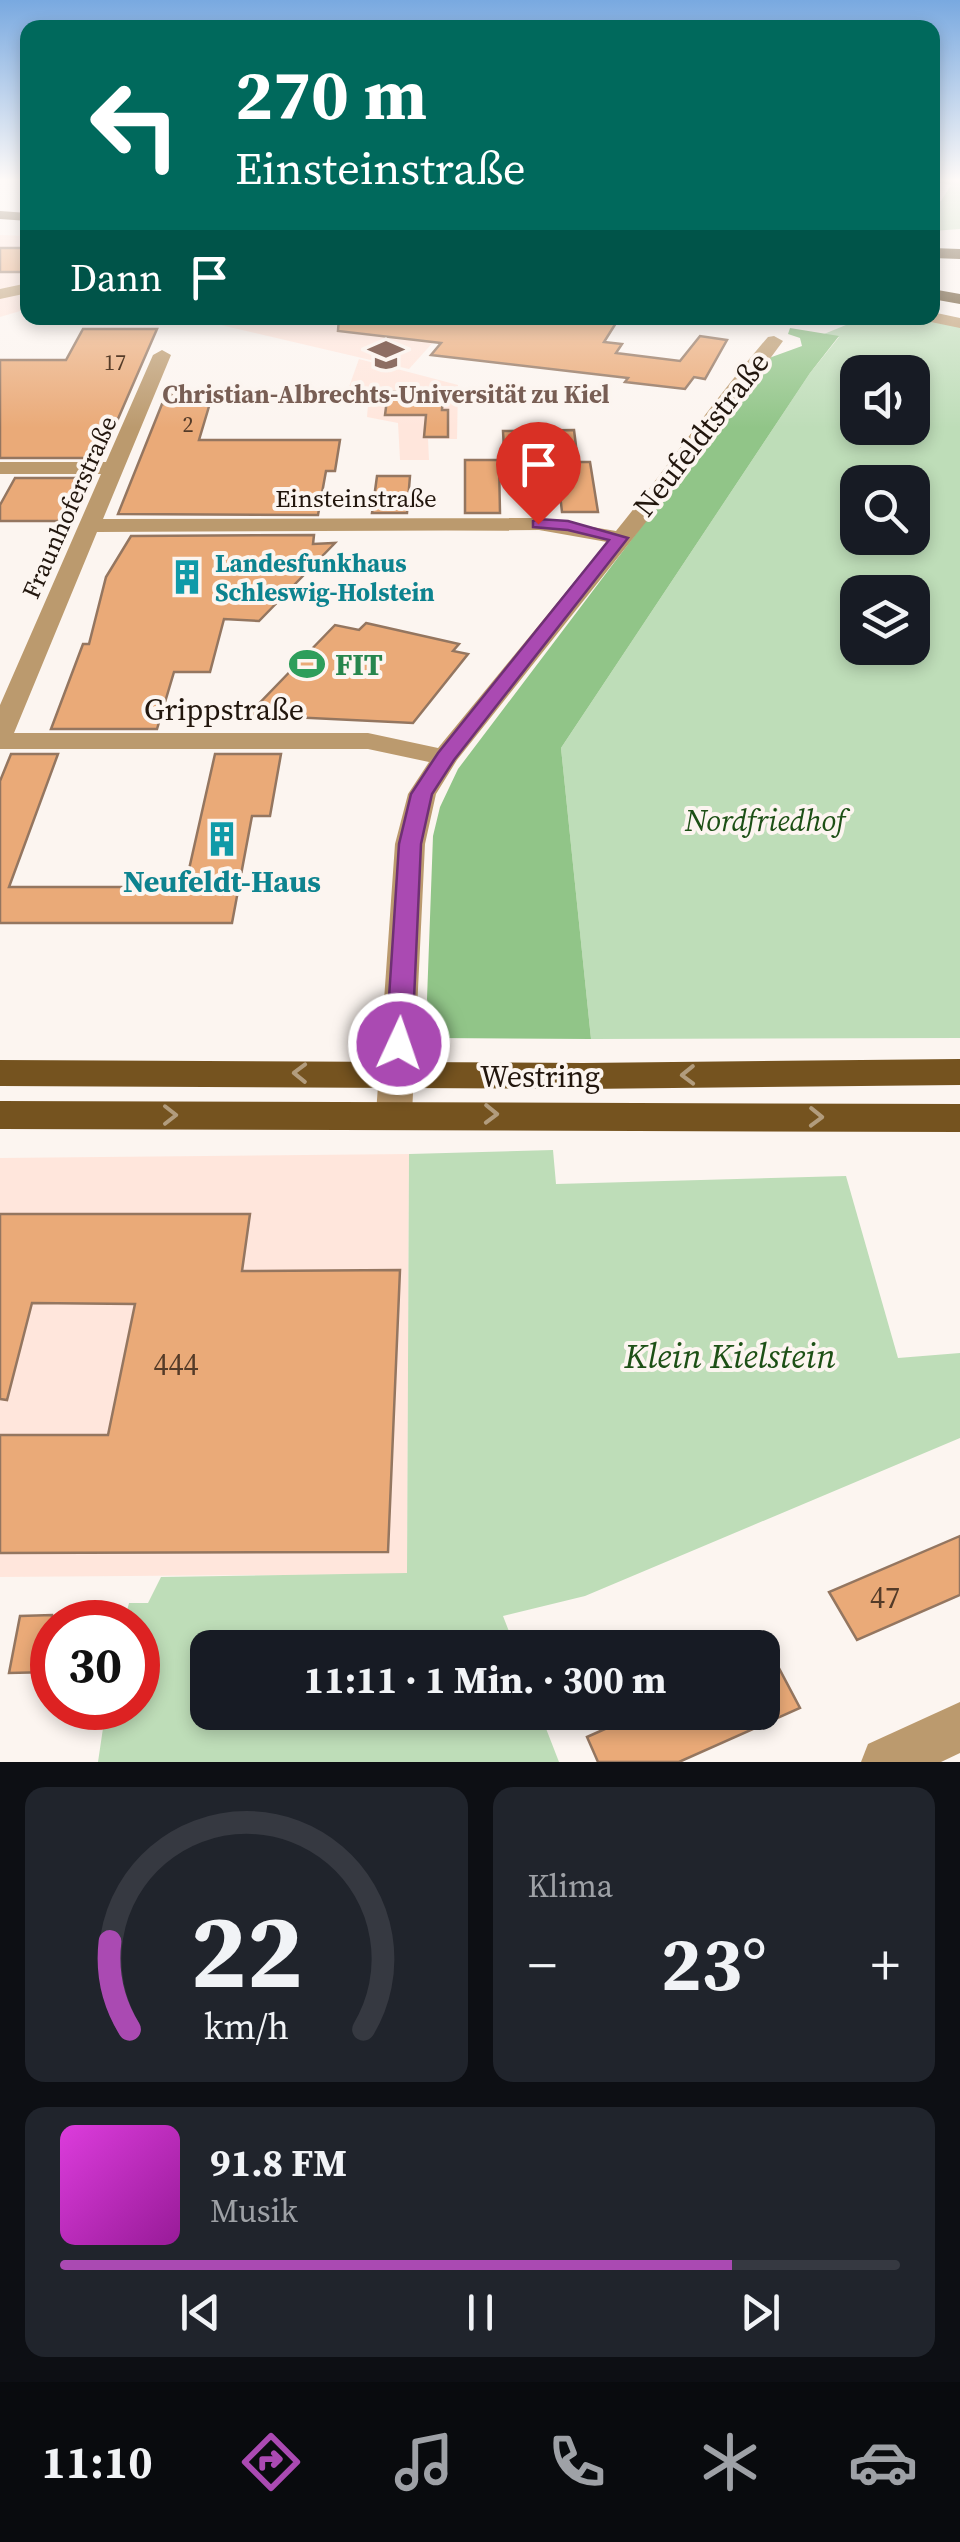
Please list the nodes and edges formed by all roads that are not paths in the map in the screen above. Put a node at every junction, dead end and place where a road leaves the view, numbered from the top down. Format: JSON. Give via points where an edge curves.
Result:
{"nodes":[{"id":1,"x":774,"y":341,"type":"dead end"},
{"id":2,"x":162,"y":355,"type":"dead end"},
{"id":3,"x":0,"y":468,"type":"edge"},
{"id":4,"x":115,"y":468,"type":"junction"},
{"id":5,"x":92,"y":526,"type":"junction"},
{"id":6,"x":619,"y":538,"type":"junction"},
{"id":7,"x":0,"y":738,"type":"edge"},
{"id":8,"x":446,"y":757,"type":"junction"},
{"id":9,"x":960,"y":1072,"type":"edge"},
{"id":10,"x":0,"y":1073,"type":"edge"},
{"id":11,"x":397,"y":1075,"type":"junction"},
{"id":12,"x":394,"y":1114,"type":"junction"},
{"id":13,"x":0,"y":1116,"type":"edge"},
{"id":14,"x":960,"y":1118,"type":"edge"},
{"id":15,"x":960,"y":1728,"type":"edge"},
{"id":16,"x":886,"y":1762,"type":"edge"}],
"edges":[{"from":1,"to":6,"type":"street","name":"Neufeldtstraße"},
{"from":2,"to":4,"type":"street","name":"Fraunhoferstraße"},
{"from":3,"to":4,"type":"street"},
{"from":4,"to":5,"type":"street","name":"Fraunhoferstraße"},
{"from":5,"to":6,"type":"street","name":"Einsteinstraße","via":[[538,524]]},
{"from":5,"to":7,"type":"street","name":"Fraunhoferstraße"},
{"from":6,"to":8,"type":"street","name":"Neufeldtstraße"},
{"from":7,"to":8,"type":"street","name":"Grippstraße","via":[[368,741]]},
{"from":8,"to":11,"type":"street","name":"Neufeldtstraße","via":[[422,794],[410,844]]},
{"from":9,"to":11,"type":"main road","name":"Westring","one_way":true},
{"from":11,"to":10,"type":"main road","name":"Westring","one_way":true},
{"from":11,"to":12,"type":"street","name":"Neufeldtstraße"},
{"from":13,"to":12,"type":"main road","name":"Westring","one_way":true},
{"from":12,"to":14,"type":"main road","name":"Westring","one_way":true},
{"from":15,"to":16,"type":"street"}]}
